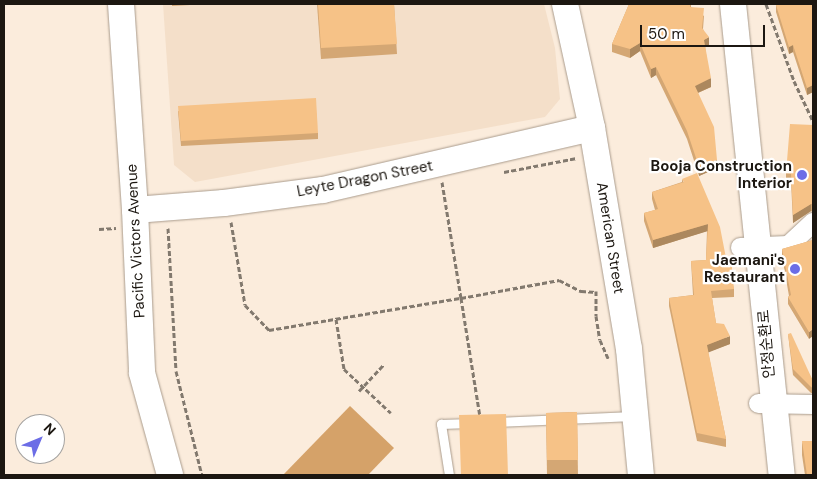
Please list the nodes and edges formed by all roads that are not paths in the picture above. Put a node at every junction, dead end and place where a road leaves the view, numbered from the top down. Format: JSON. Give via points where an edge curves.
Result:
{"nodes":[{"id":1,"x":120,"y":4,"type":"edge"},
{"id":2,"x":565,"y":4,"type":"edge"},
{"id":3,"x":718,"y":4,"type":"edge"},
{"id":4,"x":733,"y":4,"type":"edge"},
{"id":5,"x":592,"y":128,"type":"junction"},
{"id":6,"x":135,"y":210,"type":"junction"},
{"id":7,"x":813,"y":222,"type":"edge"},
{"id":8,"x":749,"y":247,"type":"junction"},
{"id":9,"x":765,"y":403,"type":"junction"},
{"id":10,"x":813,"y":404,"type":"edge"},
{"id":11,"x":635,"y":416,"type":"junction"},
{"id":12,"x":170,"y":475,"type":"edge"},
{"id":13,"x":449,"y":475,"type":"edge"},
{"id":14,"x":641,"y":475,"type":"edge"},
{"id":15,"x":764,"y":475,"type":"edge"},
{"id":16,"x":782,"y":475,"type":"edge"}],
"edges":[{"from":1,"to":6,"type":"main road","name":"Pacific Victors Avenue"},
{"from":2,"to":5,"type":"main road","name":"American Street"},
{"from":3,"to":8,"type":"main road"},
{"from":4,"to":8,"type":"main road"},
{"from":5,"to":6,"type":"main road","name":"Leyte Dragon Street","via":[[442,179]]},
{"from":5,"to":11,"type":"main road","name":"American Street","via":[[628,349]]},
{"from":6,"to":12,"type":"main road","name":"Pacific Victors Avenue","via":[[142,373]]},
{"from":7,"to":8,"type":"street","via":[[788,245]]},
{"from":8,"to":9,"type":"main road"},
{"from":9,"to":10,"type":"street"},
{"from":9,"to":15,"type":"main road"},
{"from":9,"to":16,"type":"main road"},
{"from":11,"to":13,"type":"lane","via":[[441,424]]},
{"from":11,"to":14,"type":"main road","name":"American Street"}]}
